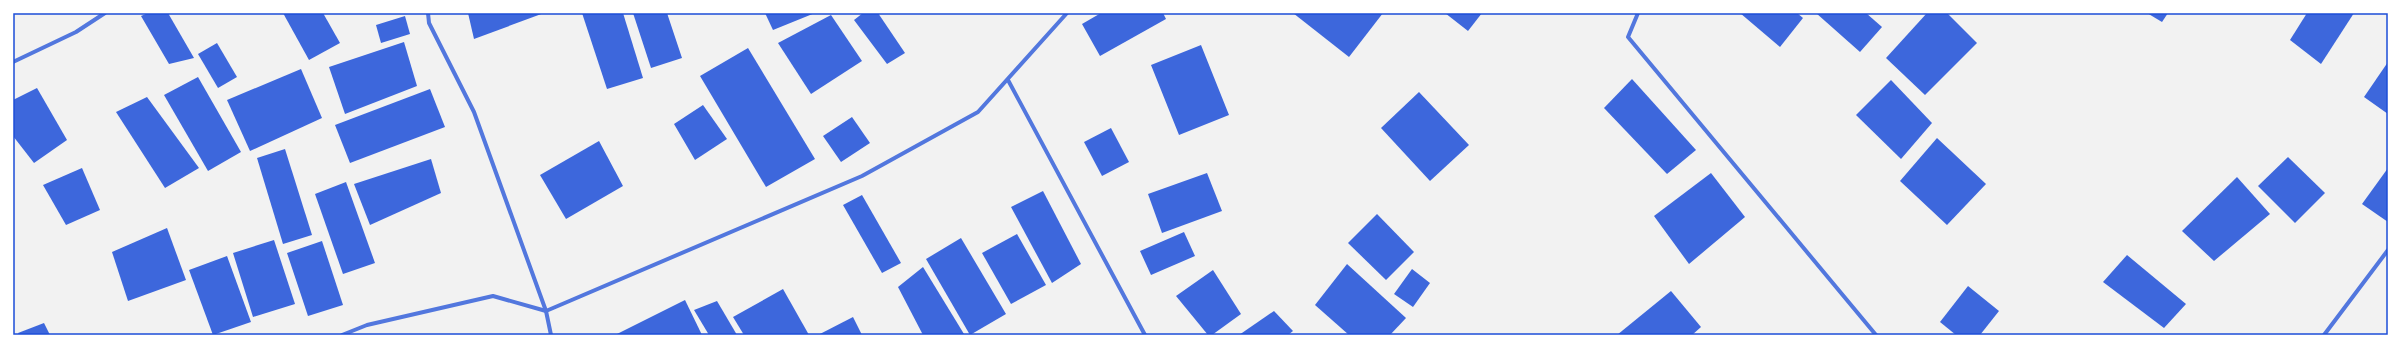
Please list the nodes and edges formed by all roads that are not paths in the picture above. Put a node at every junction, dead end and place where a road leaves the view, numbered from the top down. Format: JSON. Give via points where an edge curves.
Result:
{"nodes":[{"id":1,"x":105,"y":13,"type":"edge"},
{"id":2,"x":428,"y":13,"type":"edge"},
{"id":3,"x":1067,"y":13,"type":"edge"},
{"id":4,"x":1638,"y":13,"type":"edge"},
{"id":5,"x":13,"y":62,"type":"edge"},
{"id":6,"x":1008,"y":80,"type":"junction"},
{"id":7,"x":2388,"y":250,"type":"edge"},
{"id":8,"x":546,"y":311,"type":"junction"},
{"id":9,"x":342,"y":335,"type":"edge"},
{"id":10,"x":551,"y":335,"type":"edge"},
{"id":11,"x":1145,"y":335,"type":"edge"},
{"id":12,"x":1876,"y":335,"type":"edge"},
{"id":13,"x":2324,"y":335,"type":"edge"}],
"edges":[{"from":1,"to":5,"type":"street","via":[[76,32]]},
{"from":2,"to":8,"type":"street","via":[[429,23],[474,112]]},
{"from":3,"to":6,"type":"street"},
{"from":4,"to":12,"type":"street","via":[[1628,37]]},
{"from":6,"to":8,"type":"street","via":[[978,112],[862,176]]},
{"from":6,"to":11,"type":"street"},
{"from":7,"to":13,"type":"street"},
{"from":8,"to":9,"type":"street","via":[[493,296],[367,325]]},
{"from":8,"to":10,"type":"street"}]}
